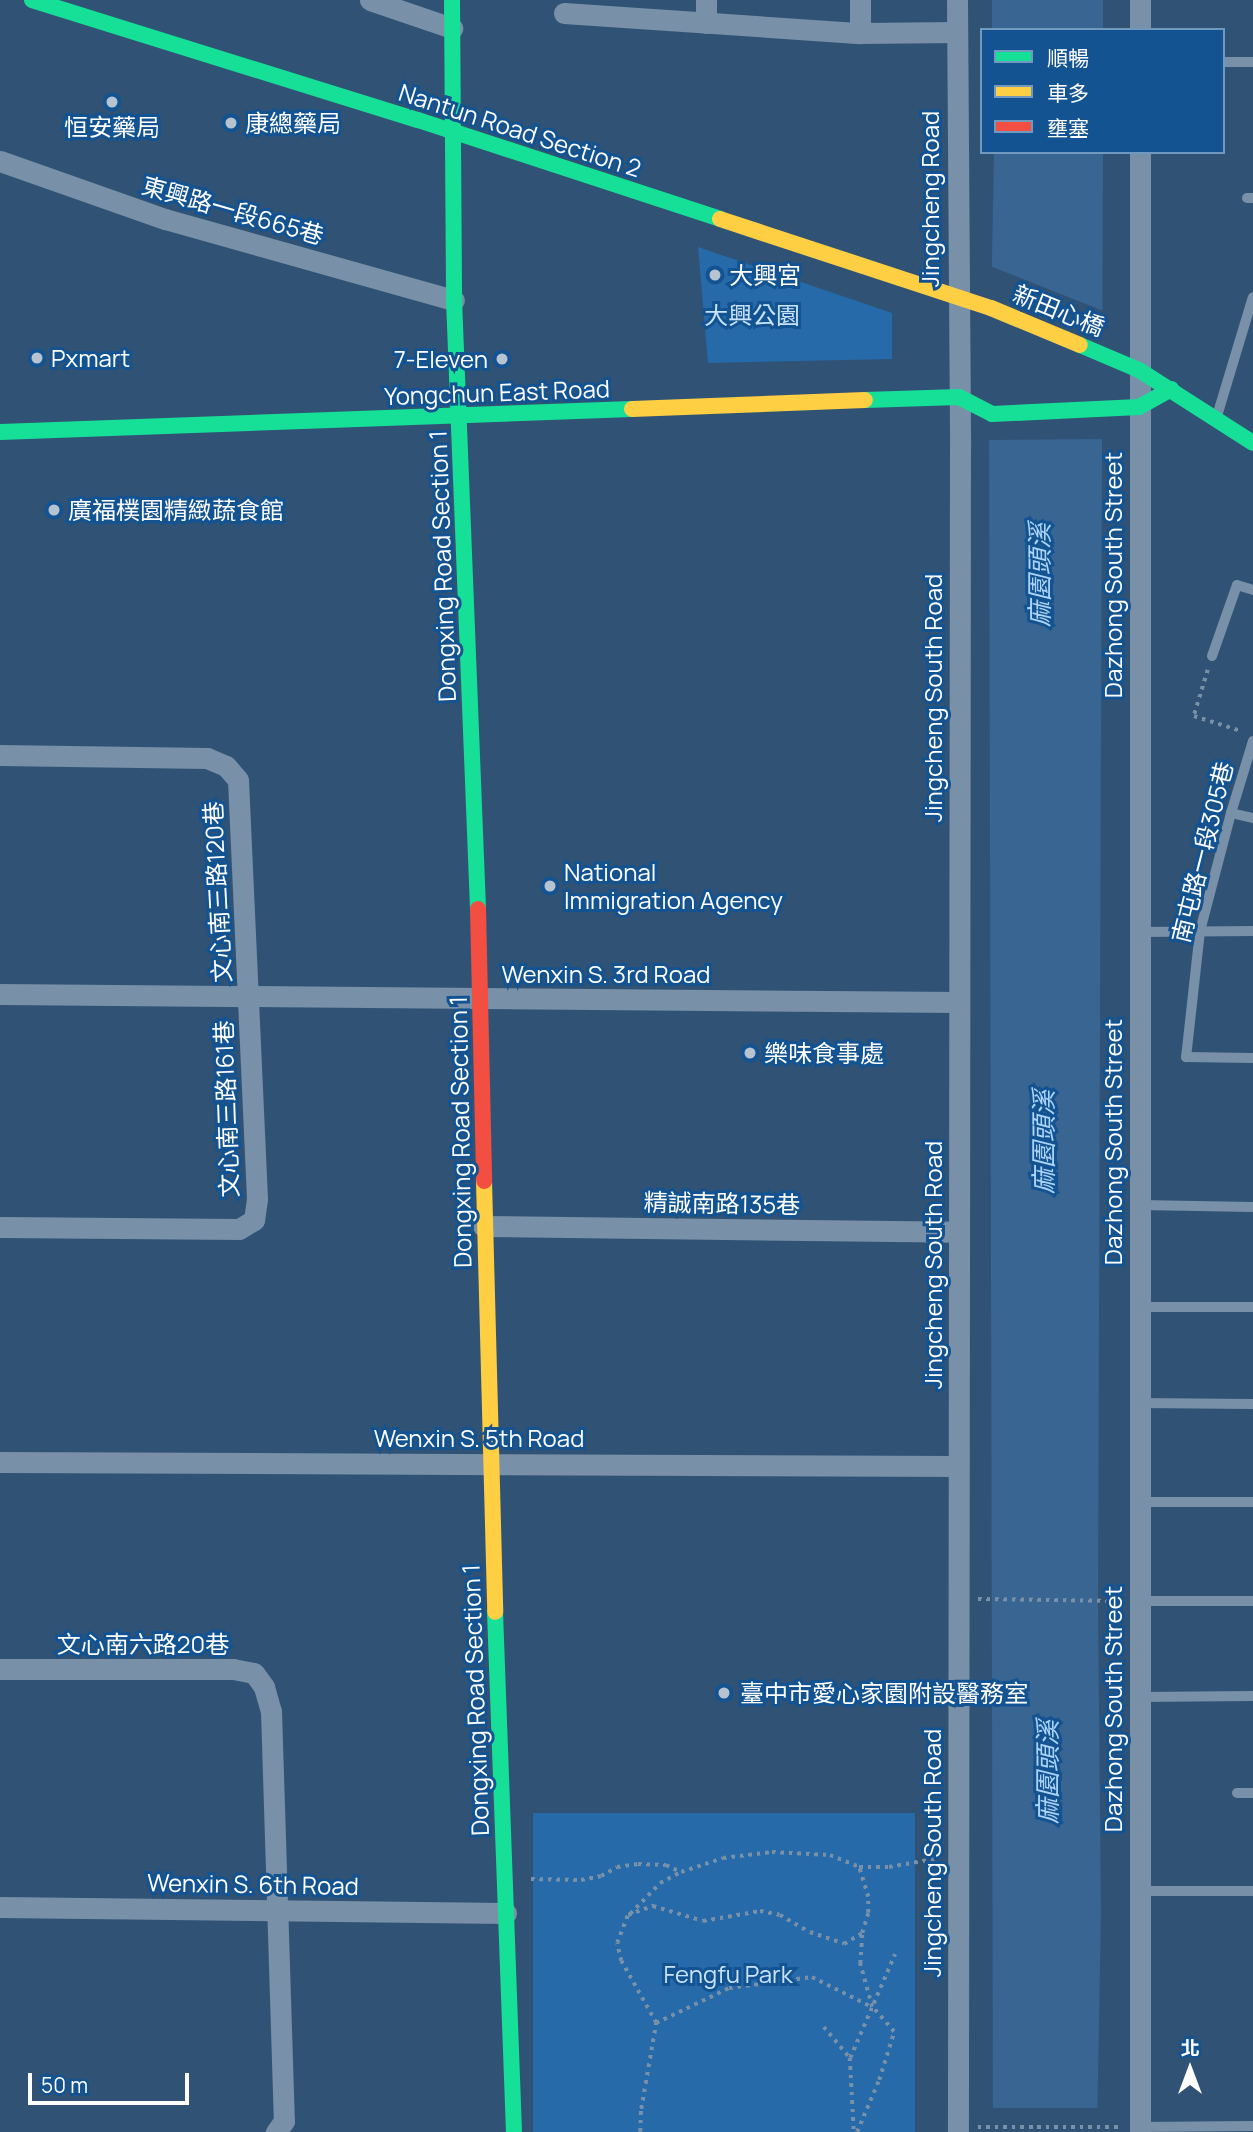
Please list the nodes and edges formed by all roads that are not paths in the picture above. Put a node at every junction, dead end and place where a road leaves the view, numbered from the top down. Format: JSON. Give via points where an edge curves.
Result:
{"nodes":[{"id":1,"x":32,"y":0,"type":"edge"},
{"id":2,"x":370,"y":0,"type":"edge"},
{"id":3,"x":452,"y":0,"type":"edge"},
{"id":4,"x":706,"y":0,"type":"edge"},
{"id":5,"x":860,"y":0,"type":"edge"},
{"id":6,"x":957,"y":0,"type":"edge"},
{"id":7,"x":1140,"y":0,"type":"edge"},
{"id":8,"x":565,"y":13,"type":"dead end"},
{"id":9,"x":706,"y":23,"type":"junction"},
{"id":10,"x":452,"y":28,"type":"junction"},
{"id":11,"x":1140,"y":28,"type":"edge"},
{"id":12,"x":957,"y":32,"type":"junction"},
{"id":13,"x":860,"y":33,"type":"junction"},
{"id":14,"x":1225,"y":62,"type":"edge"},
{"id":15,"x":1253,"y":62,"type":"edge"},
{"id":16,"x":455,"y":132,"type":"junction"},
{"id":17,"x":1140,"y":154,"type":"edge"},
{"id":18,"x":0,"y":161,"type":"edge"},
{"id":19,"x":957,"y":295,"type":"junction"},
{"id":20,"x":1253,"y":297,"type":"edge"},
{"id":21,"x":454,"y":300,"type":"junction"},
{"id":22,"x":991,"y":308,"type":"joint"},
{"id":23,"x":1139,"y":370,"type":"junction"},
{"id":24,"x":1171,"y":389,"type":"junction"},
{"id":25,"x":959,"y":397,"type":"junction"},
{"id":26,"x":1139,"y":407,"type":"junction"},
{"id":27,"x":459,"y":416,"type":"junction"},
{"id":28,"x":1216,"y":418,"type":"junction"},
{"id":29,"x":0,"y":432,"type":"edge"},
{"id":30,"x":1253,"y":443,"type":"edge"},
{"id":31,"x":1253,"y":590,"type":"edge"},
{"id":32,"x":1212,"y":656,"type":"road end"},
{"id":33,"x":1253,"y":741,"type":"edge"},
{"id":34,"x":0,"y":755,"type":"edge"},
{"id":35,"x":1231,"y":813,"type":"junction"},
{"id":36,"x":1253,"y":818,"type":"edge"},
{"id":37,"x":1200,"y":931,"type":"junction"},
{"id":38,"x":1253,"y":931,"type":"edge"},
{"id":39,"x":1139,"y":932,"type":"junction"},
{"id":40,"x":0,"y":993,"type":"edge"},
{"id":41,"x":248,"y":996,"type":"junction"},
{"id":42,"x":481,"y":999,"type":"junction"},
{"id":43,"x":959,"y":1002,"type":"junction"},
{"id":44,"x":1253,"y":1058,"type":"edge"},
{"id":45,"x":1139,"y":1205,"type":"junction"},
{"id":46,"x":1253,"y":1207,"type":"edge"},
{"id":47,"x":483,"y":1226,"type":"junction"},
{"id":48,"x":0,"y":1227,"type":"edge"},
{"id":49,"x":959,"y":1232,"type":"junction"},
{"id":50,"x":1139,"y":1307,"type":"junction"},
{"id":51,"x":1253,"y":1307,"type":"edge"},
{"id":52,"x":1139,"y":1402,"type":"junction"},
{"id":53,"x":1253,"y":1404,"type":"edge"},
{"id":54,"x":0,"y":1462,"type":"edge"},
{"id":55,"x":489,"y":1465,"type":"junction"},
{"id":56,"x":958,"y":1466,"type":"junction"},
{"id":57,"x":1139,"y":1502,"type":"junction"},
{"id":58,"x":1253,"y":1502,"type":"edge"},
{"id":59,"x":1139,"y":1601,"type":"junction"},
{"id":60,"x":1253,"y":1601,"type":"edge"},
{"id":61,"x":0,"y":1669,"type":"edge"},
{"id":62,"x":1139,"y":1696,"type":"junction"},
{"id":63,"x":1253,"y":1696,"type":"edge"},
{"id":64,"x":1237,"y":1793,"type":"dead end"},
{"id":65,"x":1253,"y":1793,"type":"edge"},
{"id":66,"x":1139,"y":1891,"type":"junction"},
{"id":67,"x":1253,"y":1891,"type":"edge"},
{"id":68,"x":0,"y":1907,"type":"edge"},
{"id":69,"x":278,"y":1910,"type":"junction"},
{"id":70,"x":506,"y":1913,"type":"junction"},
{"id":71,"x":1253,"y":2126,"type":"edge"},
{"id":72,"x":958,"y":2130,"type":"edge"},
{"id":73,"x":1140,"y":2130,"type":"edge"},
{"id":74,"x":276,"y":2132,"type":"edge"},
{"id":75,"x":514,"y":2132,"type":"edge"}],
"edges":[{"from":1,"to":16,"type":"street","name":"Nantun Road Section 2"},
{"from":2,"to":10,"type":"street"},
{"from":3,"to":10,"type":"street","name":"Dongxing Road Section 1"},
{"from":4,"to":9,"type":"street"},
{"from":5,"to":13,"type":"street"},
{"from":6,"to":12,"type":"street","name":"Jingcheng Road"},
{"from":7,"to":11,"type":"street"},
{"from":8,"to":9,"type":"street"},
{"from":9,"to":13,"type":"street"},
{"from":10,"to":16,"type":"street","name":"Dongxing Road Section 1"},
{"from":12,"to":13,"type":"street"},
{"from":12,"to":19,"type":"street","name":"Jingcheng Road"},
{"from":14,"to":15,"type":"lane"},
{"from":16,"to":19,"type":"street","name":"Nantun Road Section 2"},
{"from":16,"to":21,"type":"street","name":"Dongxing Road Section 1"},
{"from":17,"to":23,"type":"street","name":"Dazhong South Street"},
{"from":18,"to":21,"type":"street","name":"東興路一段665巷","via":[[165,219]]},
{"from":19,"to":22,"type":"street","name":"Nantun Road Section 2"},
{"from":19,"to":25,"type":"street","name":"Jingcheng Road"},
{"from":20,"to":28,"type":"lane"},
{"from":21,"to":27,"type":"street","name":"Dongxing Road Section 1"},
{"from":22,"to":23,"type":"street","name":"新田心橋"},
{"from":23,"to":24,"type":"street","name":"新田心橋"},
{"from":23,"to":26,"type":"street","name":"Dazhong South Street"},
{"from":24,"to":26,"type":"street"},
{"from":24,"to":28,"type":"street","name":"新田心橋"},
{"from":25,"to":26,"type":"street","name":"Yongchun East Road","via":[[992,414]]},
{"from":25,"to":27,"type":"street","name":"Yongchun East Road"},
{"from":25,"to":43,"type":"street","name":"Jingcheng South Road"},
{"from":26,"to":39,"type":"street","name":"Dazhong South Street"},
{"from":27,"to":29,"type":"street","name":"Yongchun East Road"},
{"from":27,"to":42,"type":"street","name":"Dongxing Road Section 1"},
{"from":28,"to":30,"type":"street","name":"新田心橋"},
{"from":31,"to":32,"type":"lane","via":[[1237,585]]},
{"from":33,"to":35,"type":"lane","name":"南屯路一段305巷"},
{"from":34,"to":41,"type":"street","name":"文心南三路120巷","via":[[207,758],[226,766],[238,780]]},
{"from":35,"to":36,"type":"lane"},
{"from":35,"to":37,"type":"lane","name":"南屯路一段305巷"},
{"from":37,"to":38,"type":"lane"},
{"from":37,"to":39,"type":"lane"},
{"from":37,"to":44,"type":"lane","name":"南屯路一段305巷","via":[[1186,1057]]},
{"from":39,"to":45,"type":"street","name":"Dazhong South Street"},
{"from":40,"to":41,"type":"street","name":"Wenxin S. 3rd Road"},
{"from":41,"to":42,"type":"street","name":"Wenxin S. 3rd Road"},
{"from":41,"to":48,"type":"street","name":"文心南三路161巷","via":[[257,1199],[254,1220],[239,1229]]},
{"from":42,"to":43,"type":"street","name":"Wenxin S. 3rd Road"},
{"from":42,"to":47,"type":"street","name":"Dongxing Road Section 1"},
{"from":43,"to":49,"type":"street","name":"Jingcheng South Road"},
{"from":45,"to":46,"type":"lane"},
{"from":45,"to":50,"type":"street","name":"Dazhong South Street"},
{"from":47,"to":49,"type":"street","name":"精誠南路135巷"},
{"from":47,"to":55,"type":"street","name":"Dongxing Road Section 1"},
{"from":49,"to":56,"type":"street","name":"Jingcheng South Road"},
{"from":50,"to":51,"type":"lane"},
{"from":50,"to":52,"type":"street","name":"Dazhong South Street"},
{"from":52,"to":53,"type":"lane"},
{"from":52,"to":57,"type":"street","name":"Dazhong South Street"},
{"from":54,"to":55,"type":"street","name":"Wenxin S. 5th Road"},
{"from":55,"to":56,"type":"street","name":"Wenxin S. 5th Road"},
{"from":55,"to":70,"type":"street","name":"Dongxing Road Section 1"},
{"from":56,"to":72,"type":"street","name":"Jingcheng South Road"},
{"from":57,"to":58,"type":"lane"},
{"from":57,"to":59,"type":"street","name":"Dazhong South Street"},
{"from":59,"to":60,"type":"lane"},
{"from":59,"to":62,"type":"street","name":"Dazhong South Street"},
{"from":61,"to":69,"type":"street","name":"文心南六路20巷","via":[[233,1669],[254,1673],[271,1711]]},
{"from":62,"to":63,"type":"lane"},
{"from":62,"to":66,"type":"street","name":"Dazhong South Street"},
{"from":64,"to":65,"type":"lane"},
{"from":66,"to":67,"type":"lane"},
{"from":66,"to":73,"type":"street","name":"Dazhong South Street"},
{"from":68,"to":69,"type":"street","name":"Wenxin S. 6th Road"},
{"from":69,"to":70,"type":"street","name":"Wenxin S. 6th Road"},
{"from":69,"to":74,"type":"street","via":[[284,2121]]},
{"from":70,"to":75,"type":"street","name":"Dongxing Road Section 1"},
{"from":71,"to":73,"type":"lane"}]}
